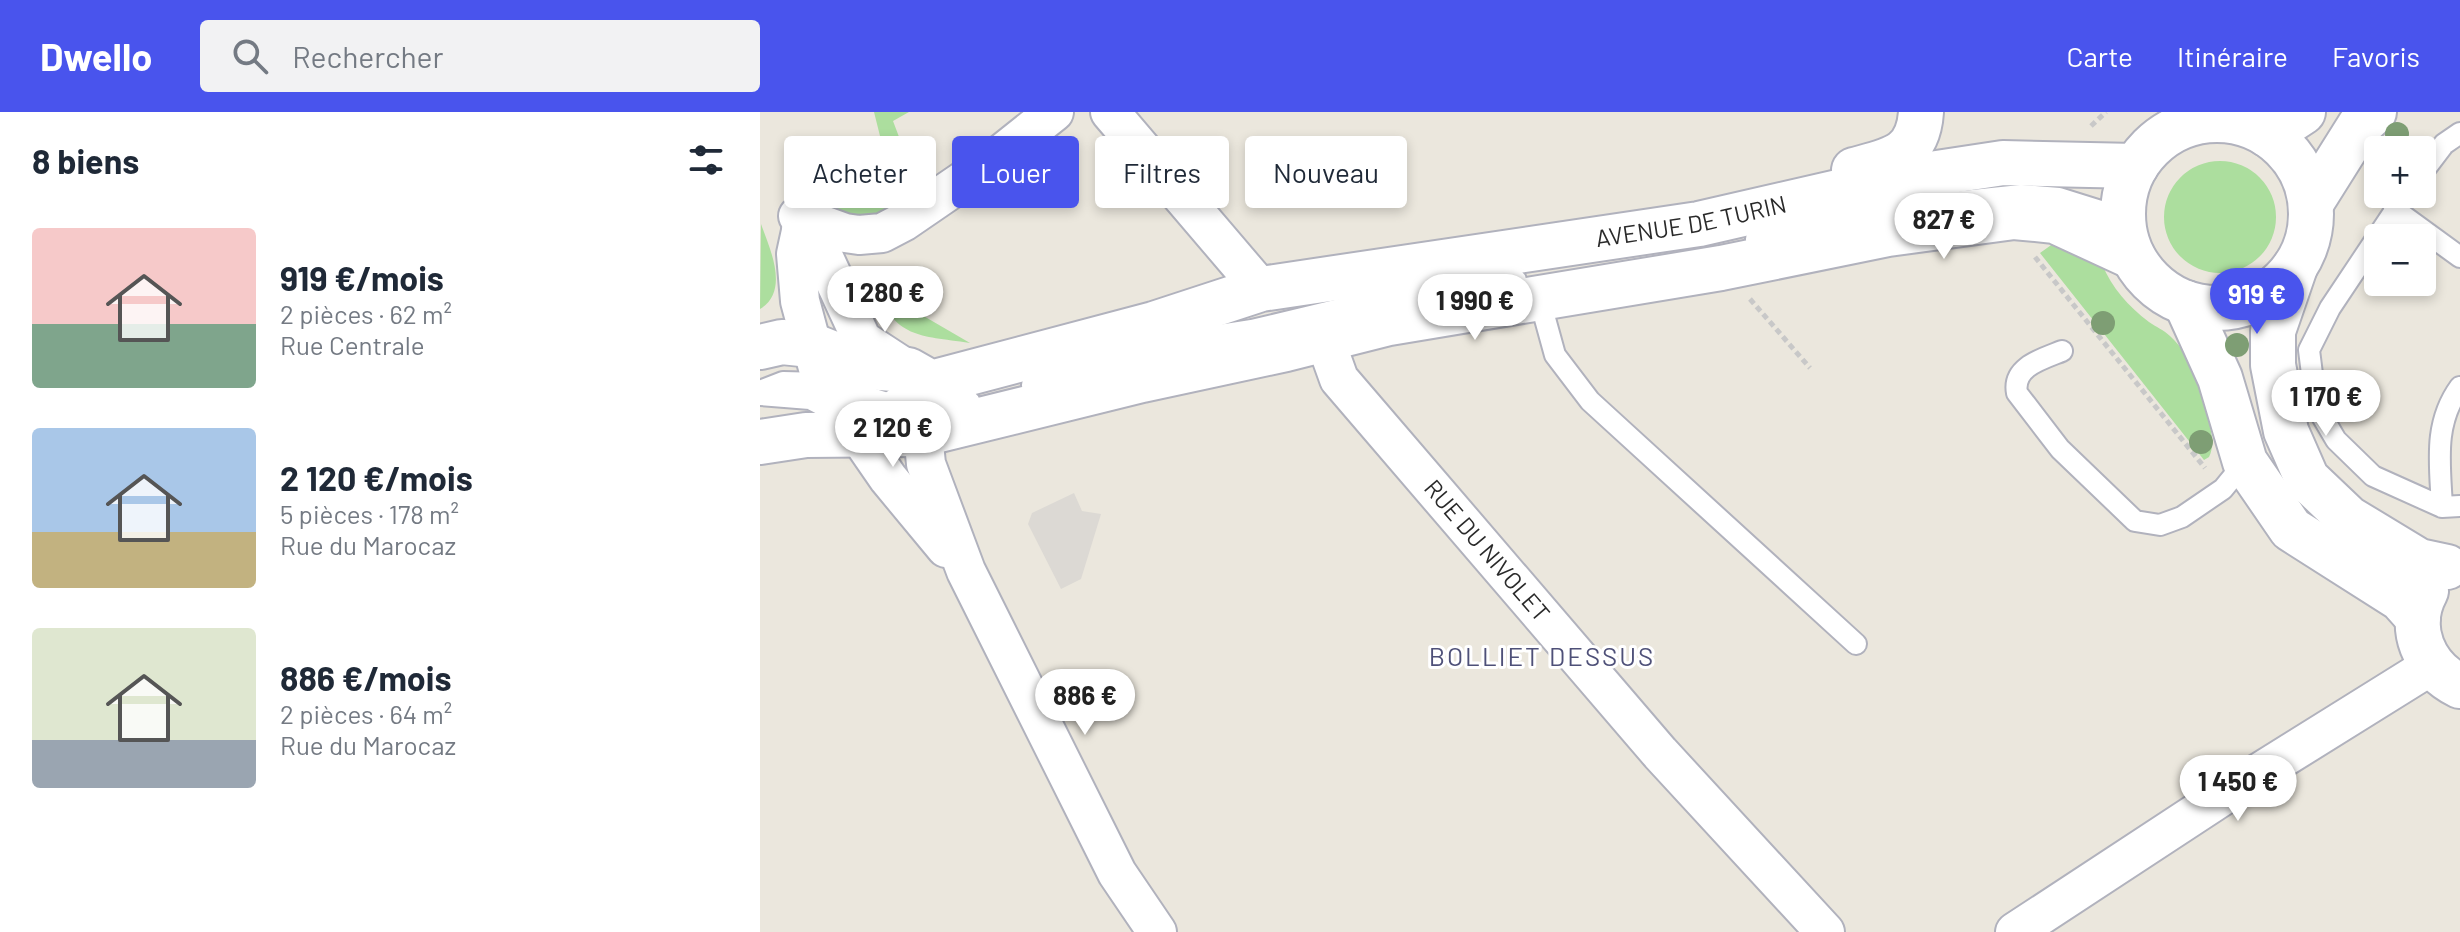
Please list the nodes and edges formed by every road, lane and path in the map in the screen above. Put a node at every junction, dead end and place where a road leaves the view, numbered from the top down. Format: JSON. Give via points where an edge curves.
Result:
{"nodes":[{"id":1,"x":1110,"y":112,"type":"edge"},
{"id":2,"x":1921,"y":112,"type":"edge"},
{"id":3,"x":2374,"y":112,"type":"edge"},
{"id":4,"x":1048,"y":114,"type":"edge"},
{"id":5,"x":2258,"y":119,"type":"edge"},
{"id":6,"x":2460,"y":133,"type":"edge"},
{"id":7,"x":2149,"y":138,"type":"edge"},
{"id":8,"x":2436,"y":155,"type":"edge"},
{"id":9,"x":2003,"y":163,"type":"junction"},
{"id":10,"x":2311,"y":203,"type":"junction"},
{"id":11,"x":2396,"y":208,"type":"edge"},
{"id":12,"x":2407,"y":208,"type":"edge"},
{"id":13,"x":1878,"y":210,"type":"junction"},
{"id":14,"x":798,"y":216,"type":"dead end"},
{"id":15,"x":2128,"y":238,"type":"junction"},
{"id":16,"x":1717,"y":239,"type":"junction"},
{"id":17,"x":2030,"y":250,"type":"dead end"},
{"id":18,"x":2460,"y":257,"type":"edge"},
{"id":19,"x":2295,"y":267,"type":"junction"},
{"id":20,"x":1549,"y":282,"type":"junction"},
{"id":21,"x":1760,"y":293,"type":"dead end"},
{"id":22,"x":2186,"y":303,"type":"junction"},
{"id":23,"x":1257,"y":310,"type":"junction"},
{"id":24,"x":1325,"y":340,"type":"junction"},
{"id":25,"x":760,"y":347,"type":"edge"},
{"id":26,"x":2062,"y":351,"type":"dead end"},
{"id":27,"x":1810,"y":368,"type":"dead end"},
{"id":28,"x":1159,"y":377,"type":"junction"},
{"id":29,"x":2460,"y":387,"type":"edge"},
{"id":30,"x":865,"y":392,"type":"junction"},
{"id":31,"x":760,"y":393,"type":"edge"},
{"id":32,"x":760,"y":442,"type":"edge"},
{"id":33,"x":2234,"y":475,"type":"junction"},
{"id":34,"x":2451,"y":507,"type":"edge"},
{"id":35,"x":2454,"y":564,"type":"edge"},
{"id":36,"x":966,"y":571,"type":"junction"},
{"id":37,"x":2418,"y":618,"type":"junction"},
{"id":38,"x":1856,"y":644,"type":"dead end"},
{"id":39,"x":2446,"y":676,"type":"edge"},
{"id":40,"x":1157,"y":932,"type":"edge"},
{"id":41,"x":1825,"y":932,"type":"edge"},
{"id":42,"x":2015,"y":932,"type":"edge"}],
"edges":[{"from":1,"to":23,"type":"street"},
{"from":2,"to":16,"type":"main road","via":[[1912,143],[1898,158],[1726,203]]},
{"from":3,"to":10,"type":"main road","via":[[2360,125]]},
{"from":4,"to":14,"type":"street","via":[[995,159],[882,233],[859,235]]},
{"from":5,"to":7,"type":"main road","via":[[2212,120]]},
{"from":5,"to":10,"type":"main road","via":[[2289,153],[2304,177]]},
{"from":6,"to":8,"type":"lane"},
{"from":7,"to":9,"type":"main road","name":"AVENUE DE TURIN"},
{"from":7,"to":15,"type":"main road","via":[[2126,191]]},
{"from":9,"to":13,"type":"lane"},
{"from":9,"to":16,"type":"main road","name":"AVENUE DE TURIN","via":[[1891,180]]},
{"from":10,"to":19,"type":"main road","via":[[2306,247]]},
{"from":11,"to":34,"type":"lane","via":[[2330,308],[2309,350],[2316,406],[2336,440],[2373,476]]},
{"from":12,"to":18,"type":"lane"},
{"from":13,"to":15,"type":"lane","via":[[2021,195],[2059,198]]},
{"from":13,"to":16,"type":"lane"},
{"from":15,"to":20,"type":"main road","name":"AVENUE DE TURIN","via":[[2014,217],[1888,234],[1721,268]]},
{"from":15,"to":22,"type":"main road","via":[[2147,277]]},
{"from":16,"to":20,"type":"lane","via":[[1675,258]]},
{"from":16,"to":23,"type":"main road","name":"AVENUE DE TURIN"},
{"from":17,"to":33,"type":"path","via":[[2181,441]]},
{"from":19,"to":22,"type":"main road","via":[[2274,289],[2246,303],[2216,308]]},
{"from":19,"to":35,"type":"main road","via":[[2273,331],[2273,365],[2286,431],[2307,479],[2348,518],[2419,561]]},
{"from":20,"to":23,"type":"lane"},
{"from":20,"to":24,"type":"main road","name":"AVENUE DE TURIN"},
{"from":20,"to":38,"type":"lane","via":[[1555,355],[1590,401]]},
{"from":21,"to":27,"type":"path","via":[[1746,295]]},
{"from":22,"to":33,"type":"main road","via":[[2220,378]]},
{"from":23,"to":28,"type":"lane"},
{"from":23,"to":30,"type":"main road","name":"AVENUE DE TURIN","via":[[1154,324]]},
{"from":23,"to":30,"type":"lane","via":[[1207,337],[950,406]]},
{"from":24,"to":28,"type":"main road","name":"AVENUE DE TURIN"},
{"from":24,"to":41,"type":"street","name":"RUE DU NIVOLET","via":[[1339,379],[1660,753]]},
{"from":25,"to":30,"type":"main road","via":[[782,342]]},
{"from":26,"to":33,"type":"lane","via":[[2021,373],[2017,393],[2060,449],[2135,521],[2160,525],[2182,517]]},
{"from":28,"to":30,"type":"main road","name":"AVENUE DE TURIN"},
{"from":29,"to":34,"type":"lane","via":[[2448,403],[2439,439]]},
{"from":30,"to":31,"type":"lane","via":[[810,399]]},
{"from":30,"to":31,"type":"lane","via":[[783,382]]},
{"from":30,"to":32,"type":"main road"},
{"from":30,"to":36,"type":"street","via":[[930,476]]},
{"from":30,"to":36,"type":"street","via":[[888,478]]},
{"from":33,"to":37,"type":"main road","via":[[2291,529],[2401,599]]},
{"from":35,"to":37,"type":"main road","via":[[2432,581]]},
{"from":36,"to":40,"type":"street","via":[[1117,873]]},
{"from":37,"to":39,"type":"main road","via":[[2421,643]]},
{"from":39,"to":42,"type":"street","via":[[2233,789]]}]}
